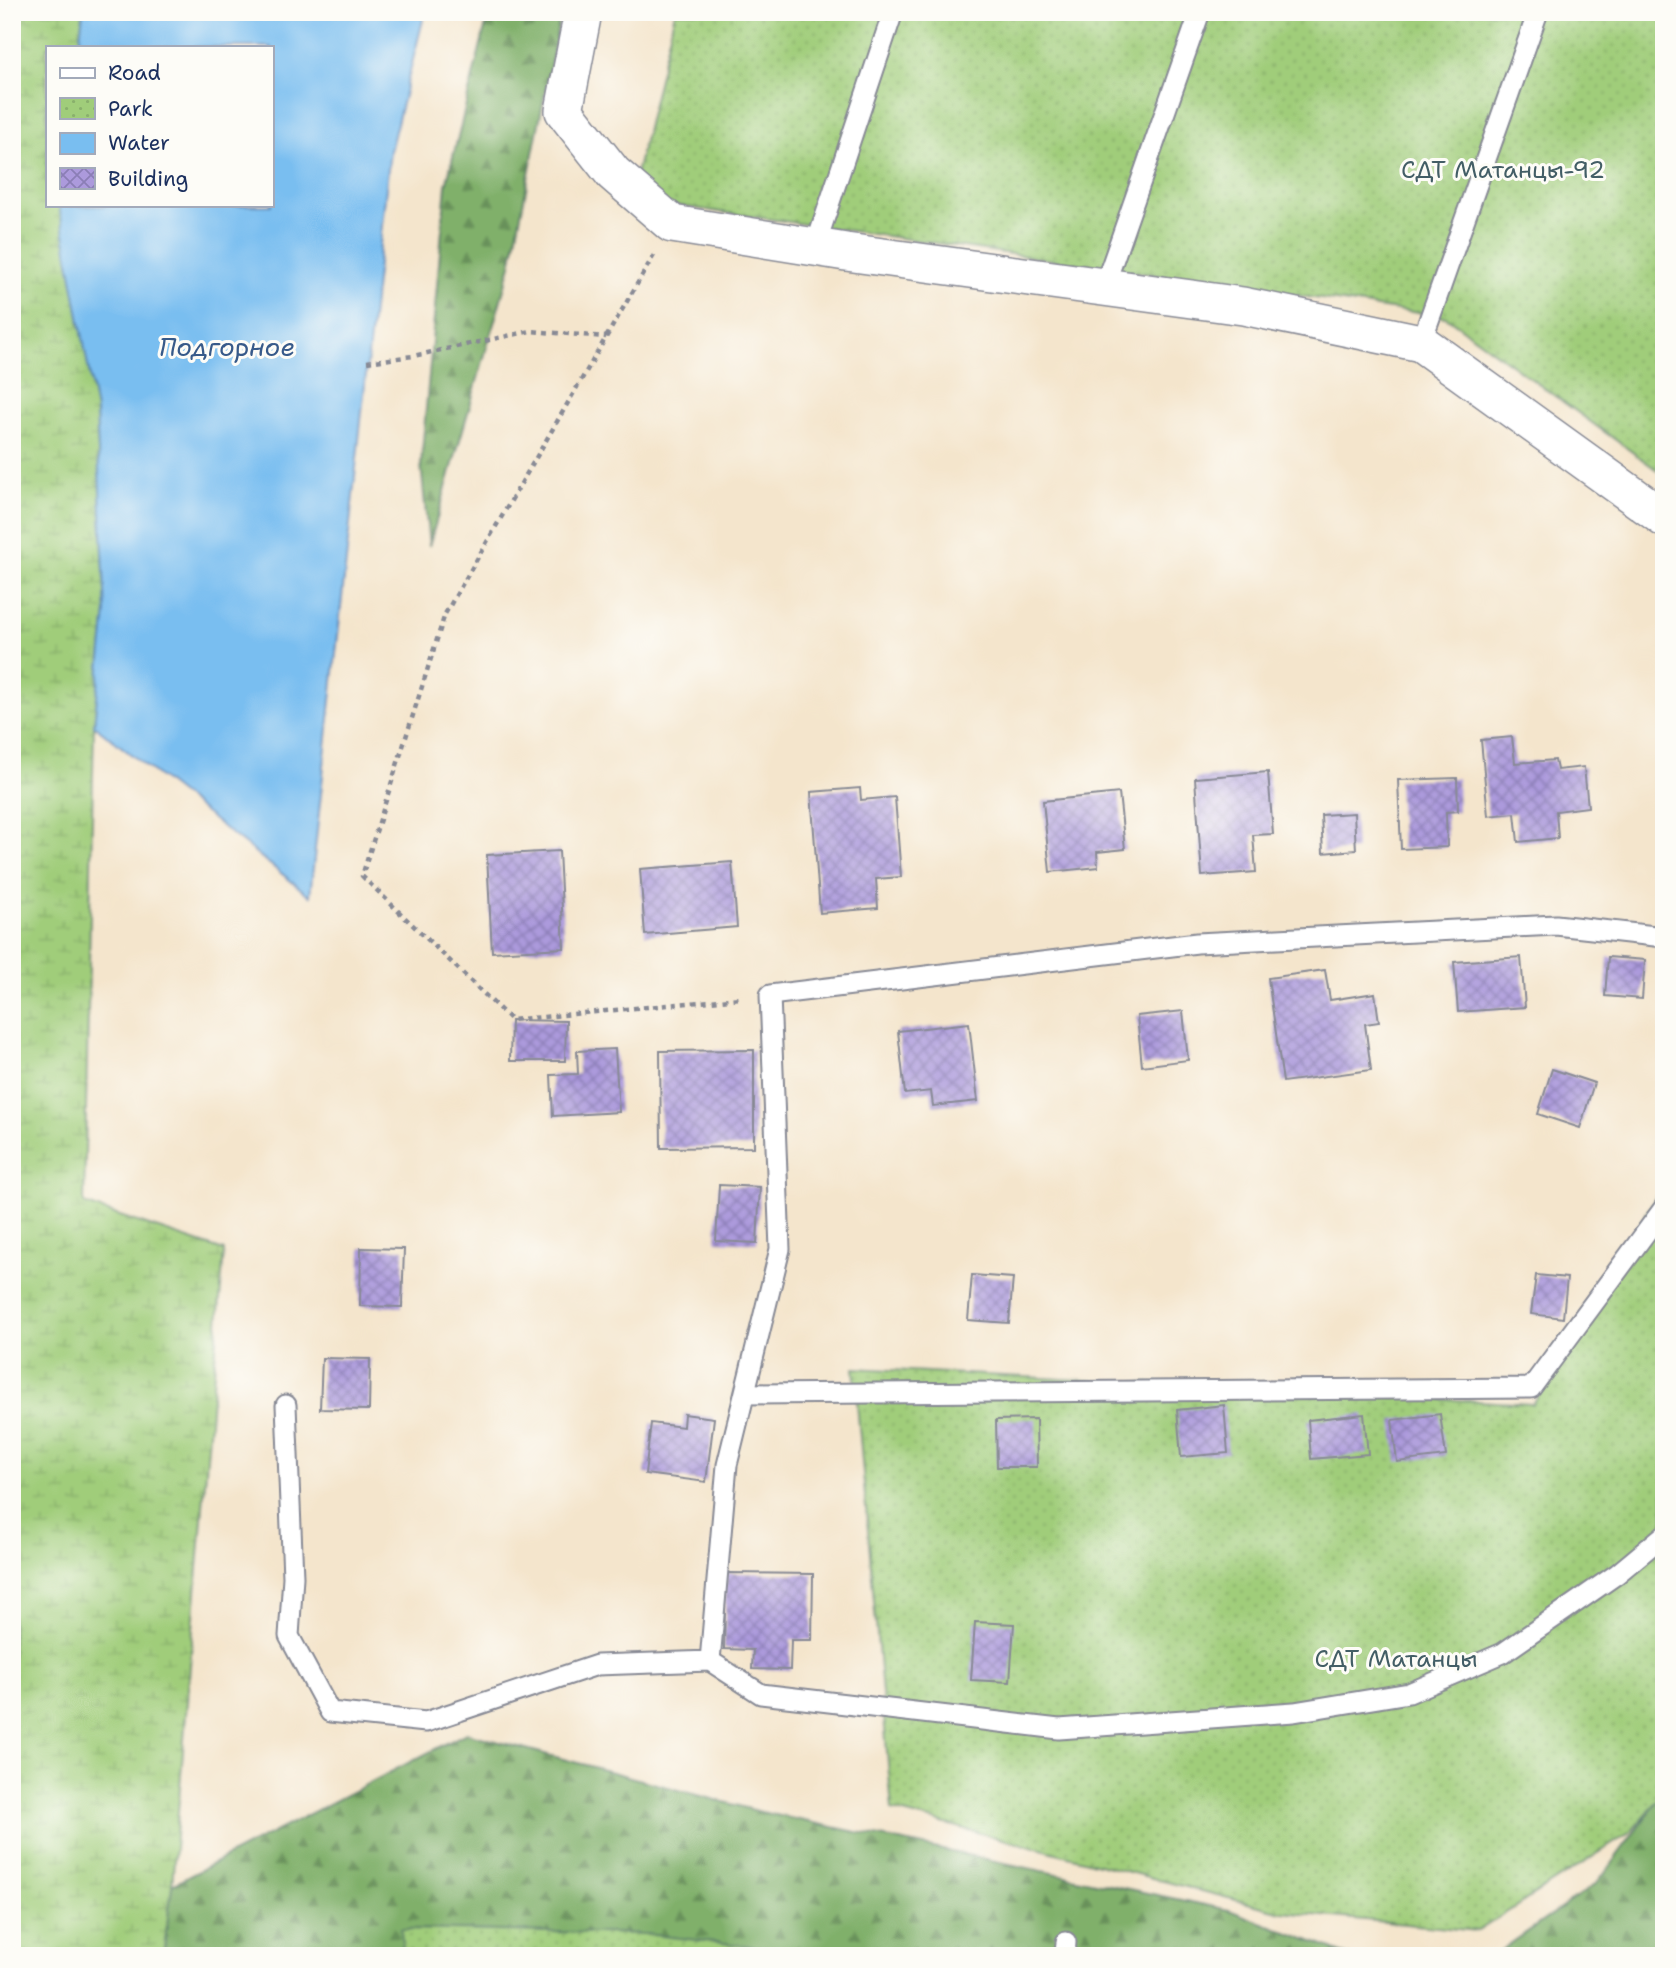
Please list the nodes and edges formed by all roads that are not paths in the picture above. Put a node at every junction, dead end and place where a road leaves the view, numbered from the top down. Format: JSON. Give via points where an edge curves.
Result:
{"nodes":[{"id":1,"x":583,"y":12,"type":"edge"},
{"id":2,"x":893,"y":12,"type":"edge"},
{"id":3,"x":1200,"y":12,"type":"edge"},
{"id":4,"x":1538,"y":12,"type":"edge"},
{"id":5,"x":816,"y":247,"type":"junction"},
{"id":6,"x":1104,"y":287,"type":"junction"},
{"id":7,"x":1421,"y":343,"type":"junction"},
{"id":8,"x":1664,"y":518,"type":"edge"},
{"id":9,"x":1664,"y":937,"type":"edge"},
{"id":10,"x":1664,"y":1208,"type":"edge"},
{"id":11,"x":745,"y":1394,"type":"junction"},
{"id":12,"x":286,"y":1405,"type":"dead end"},
{"id":13,"x":1664,"y":1535,"type":"edge"},
{"id":14,"x":710,"y":1661,"type":"junction"}],
"edges":[{"from":1,"to":5,"type":"street","via":[[564,111],[613,173],[672,224]]},
{"from":2,"to":5,"type":"lane"},
{"from":3,"to":6,"type":"lane"},
{"from":4,"to":7,"type":"lane"},
{"from":5,"to":6,"type":"street"},
{"from":6,"to":7,"type":"street","via":[[1243,306]]},
{"from":7,"to":8,"type":"street"},
{"from":9,"to":11,"type":"lane","via":[[1556,925],[1197,943],[770,995],[780,1249]]},
{"from":10,"to":11,"type":"lane","via":[[1531,1388]]},
{"from":11,"to":14,"type":"lane","via":[[727,1465]]},
{"from":12,"to":14,"type":"lane","via":[[293,1577],[289,1636],[330,1712],[426,1723],[597,1665]]},
{"from":13,"to":14,"type":"lane","via":[[1617,1574],[1503,1653],[1409,1693],[1294,1712],[1059,1728],[761,1694]]}]}
